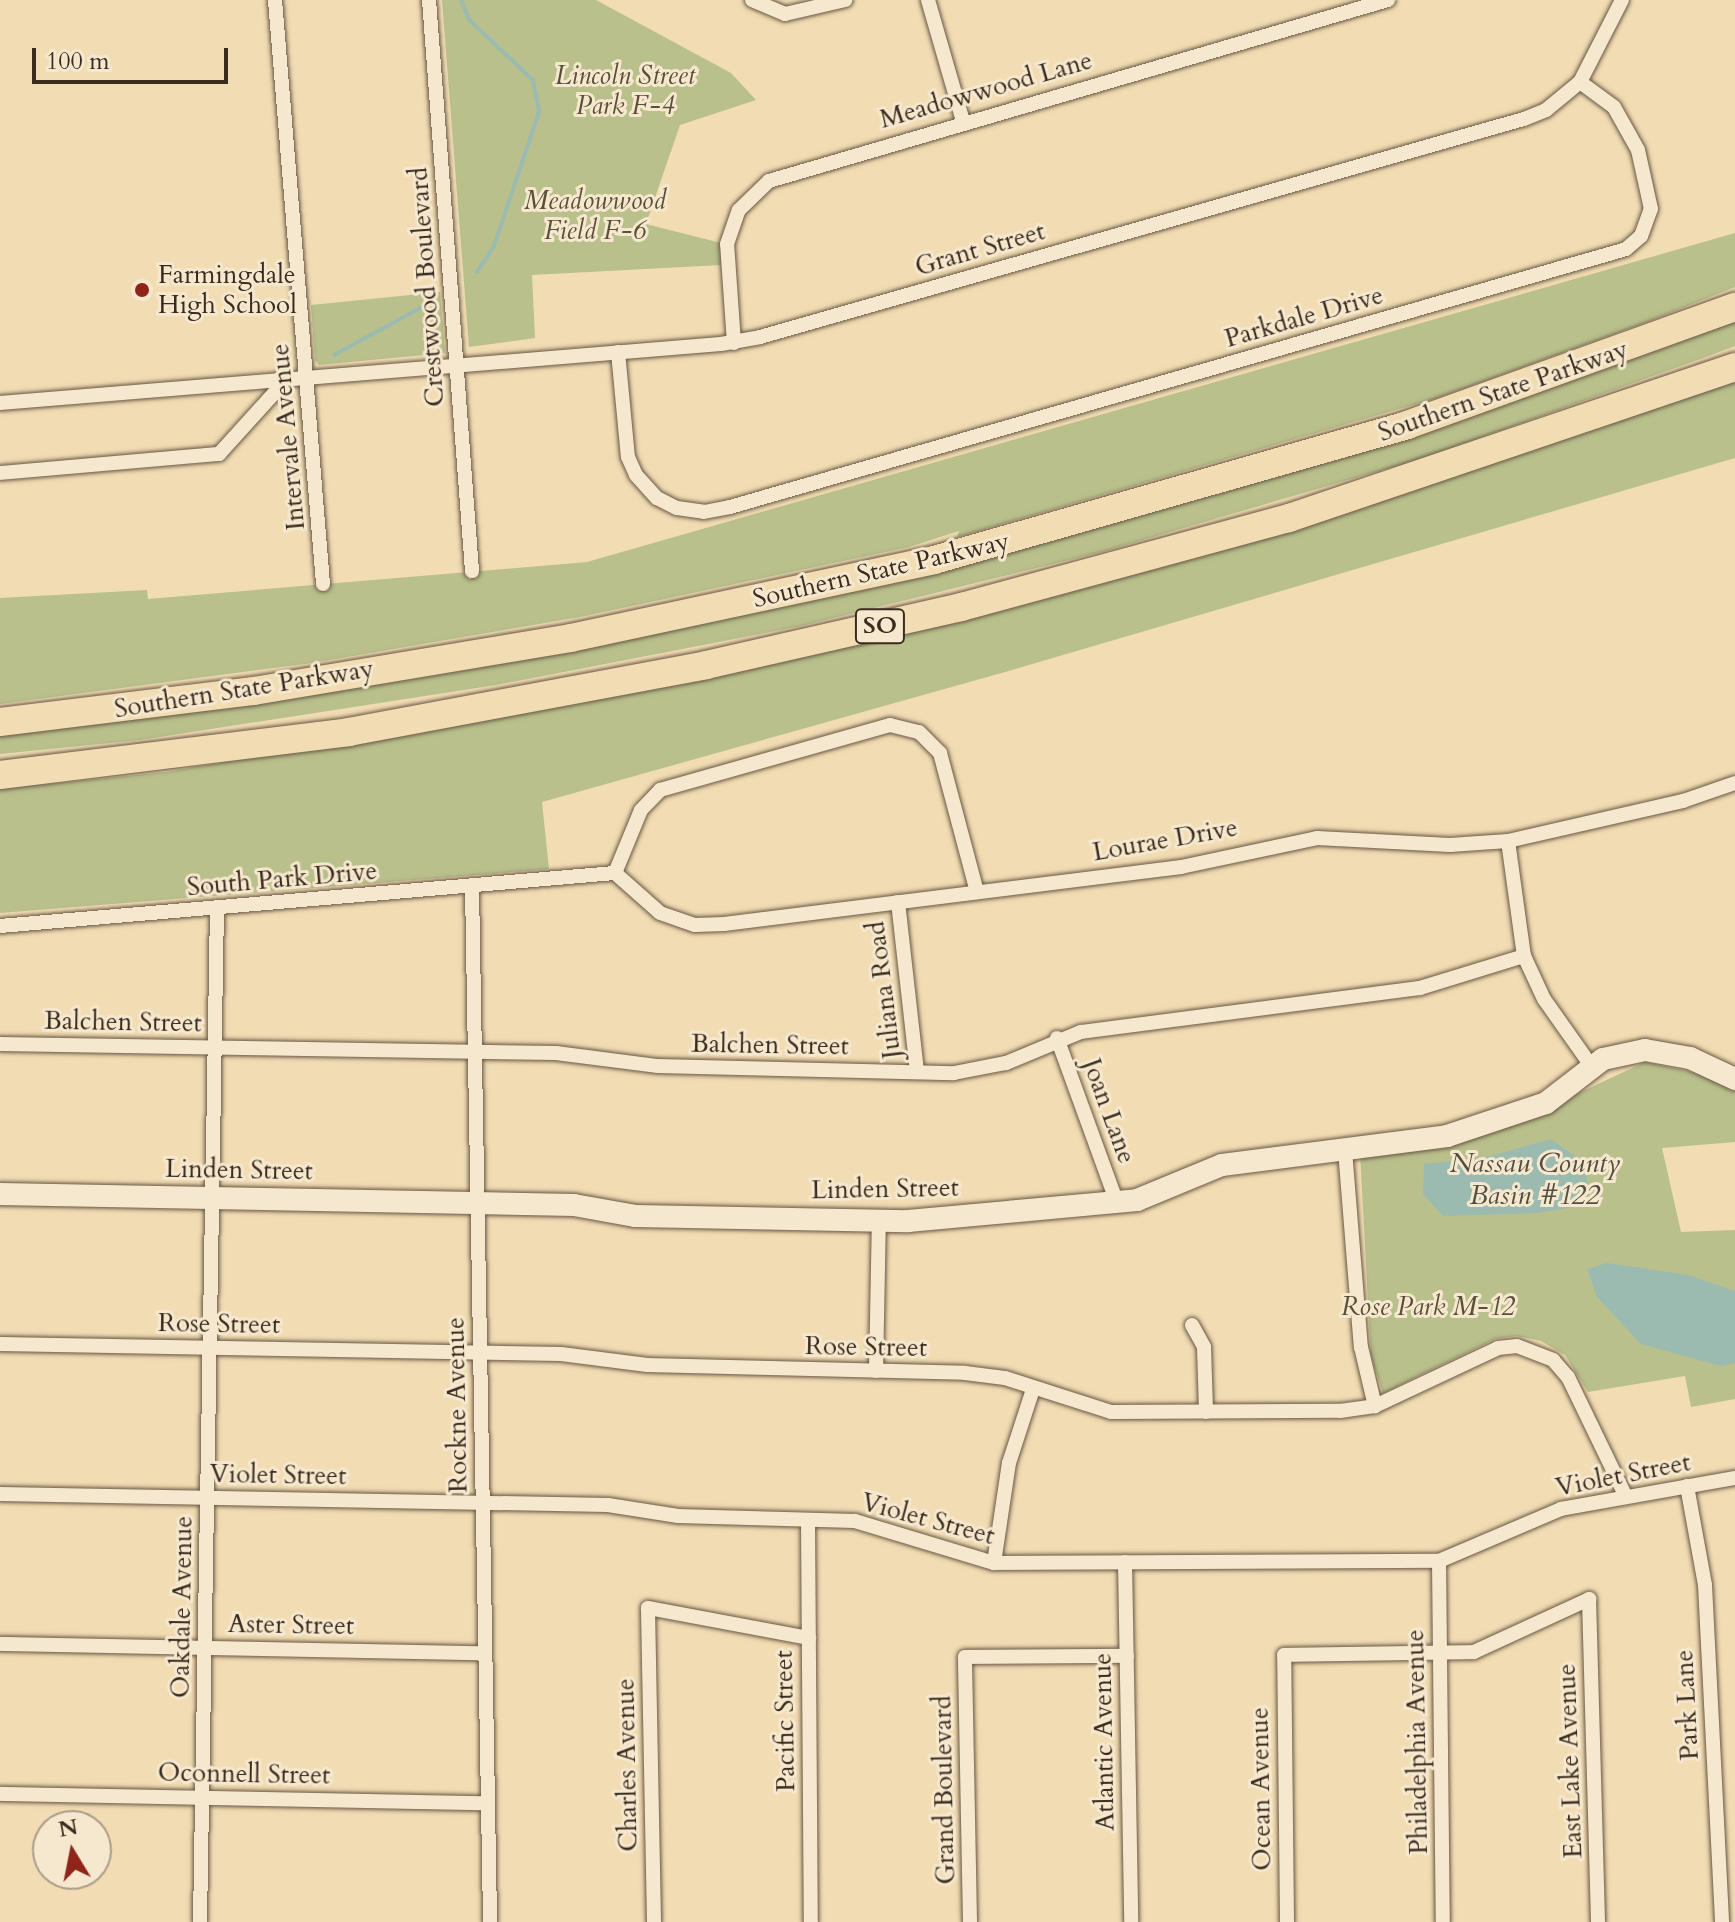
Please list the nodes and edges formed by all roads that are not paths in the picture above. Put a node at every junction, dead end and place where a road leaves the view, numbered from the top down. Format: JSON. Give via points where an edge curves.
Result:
{"nodes":[{"id":1,"x":275,"y":0,"type":"edge"},
{"id":2,"x":429,"y":0,"type":"edge"},
{"id":3,"x":752,"y":0,"type":"edge"},
{"id":4,"x":845,"y":0,"type":"edge"},
{"id":5,"x":928,"y":0,"type":"edge"},
{"id":6,"x":1388,"y":0,"type":"edge"},
{"id":7,"x":1622,"y":0,"type":"edge"},
{"id":8,"x":1580,"y":82,"type":"junction"},
{"id":9,"x":963,"y":121,"type":"junction"},
{"id":10,"x":1735,"y":307,"type":"edge"},
{"id":11,"x":734,"y":343,"type":"junction"},
{"id":12,"x":618,"y":352,"type":"junction"},
{"id":13,"x":457,"y":365,"type":"junction"},
{"id":14,"x":1735,"y":367,"type":"edge"},
{"id":15,"x":307,"y":377,"type":"junction"},
{"id":16,"x":279,"y":379,"type":"junction"},
{"id":17,"x":0,"y":403,"type":"edge"},
{"id":18,"x":0,"y":473,"type":"edge"},
{"id":19,"x":472,"y":571,"type":"dead end"},
{"id":20,"x":323,"y":584,"type":"dead end"},
{"id":21,"x":0,"y":722,"type":"edge"},
{"id":22,"x":0,"y":775,"type":"edge"},
{"id":23,"x":1735,"y":783,"type":"edge"},
{"id":24,"x":1508,"y":841,"type":"junction"},
{"id":25,"x":615,"y":873,"type":"junction"},
{"id":26,"x":472,"y":887,"type":"junction"},
{"id":27,"x":977,"y":892,"type":"junction"},
{"id":28,"x":898,"y":902,"type":"junction"},
{"id":29,"x":217,"y":908,"type":"junction"},
{"id":30,"x":0,"y":926,"type":"edge"},
{"id":31,"x":1524,"y":956,"type":"junction"},
{"id":32,"x":1057,"y":1038,"type":"junction"},
{"id":33,"x":0,"y":1044,"type":"edge"},
{"id":34,"x":216,"y":1048,"type":"junction"},
{"id":35,"x":474,"y":1052,"type":"junction"},
{"id":36,"x":1592,"y":1067,"type":"junction"},
{"id":37,"x":917,"y":1072,"type":"junction"},
{"id":38,"x":1735,"y":1079,"type":"edge"},
{"id":39,"x":1345,"y":1150,"type":"junction"},
{"id":40,"x":0,"y":1194,"type":"edge"},
{"id":41,"x":213,"y":1198,"type":"junction"},
{"id":42,"x":1116,"y":1200,"type":"junction"},
{"id":43,"x":477,"y":1203,"type":"junction"},
{"id":44,"x":879,"y":1221,"type":"junction"},
{"id":45,"x":1192,"y":1325,"type":"dead end"},
{"id":46,"x":0,"y":1344,"type":"edge"},
{"id":47,"x":210,"y":1348,"type":"junction"},
{"id":48,"x":480,"y":1353,"type":"junction"},
{"id":49,"x":876,"y":1371,"type":"junction"},
{"id":50,"x":1033,"y":1389,"type":"junction"},
{"id":51,"x":1375,"y":1406,"type":"junction"},
{"id":52,"x":1206,"y":1412,"type":"junction"},
{"id":53,"x":1735,"y":1478,"type":"edge"},
{"id":54,"x":1687,"y":1486,"type":"junction"},
{"id":55,"x":0,"y":1494,"type":"edge"},
{"id":56,"x":1626,"y":1497,"type":"junction"},
{"id":57,"x":208,"y":1498,"type":"junction"},
{"id":58,"x":482,"y":1503,"type":"junction"},
{"id":59,"x":808,"y":1520,"type":"junction"},
{"id":60,"x":1439,"y":1561,"type":"junction"},
{"id":61,"x":1125,"y":1562,"type":"junction"},
{"id":62,"x":994,"y":1563,"type":"junction"},
{"id":63,"x":809,"y":1638,"type":"junction"},
{"id":64,"x":0,"y":1644,"type":"edge"},
{"id":65,"x":205,"y":1648,"type":"junction"},
{"id":66,"x":485,"y":1653,"type":"junction"},
{"id":67,"x":1439,"y":1653,"type":"junction"},
{"id":68,"x":1127,"y":1656,"type":"junction"},
{"id":69,"x":0,"y":1794,"type":"edge"},
{"id":70,"x":202,"y":1797,"type":"junction"},
{"id":71,"x":488,"y":1803,"type":"junction"},
{"id":72,"x":200,"y":1922,"type":"edge"},
{"id":73,"x":490,"y":1922,"type":"edge"},
{"id":74,"x":654,"y":1922,"type":"edge"},
{"id":75,"x":811,"y":1922,"type":"edge"},
{"id":76,"x":970,"y":1922,"type":"edge"},
{"id":77,"x":1131,"y":1922,"type":"edge"},
{"id":78,"x":1287,"y":1922,"type":"edge"},
{"id":79,"x":1443,"y":1922,"type":"edge"},
{"id":80,"x":1598,"y":1922,"type":"edge"},
{"id":81,"x":1722,"y":1922,"type":"edge"}],
"edges":[{"from":1,"to":15,"type":"street","name":"Intervale Avenue"},
{"from":2,"to":13,"type":"street","name":"Crestwood Boulevard"},
{"from":3,"to":4,"type":"street","via":[[785,14]]},
{"from":5,"to":9,"type":"street"},
{"from":6,"to":9,"type":"street","name":"Meadowwood Lane"},
{"from":7,"to":8,"type":"street","name":"Grant Street"},
{"from":8,"to":11,"type":"street","name":"Grant Street","via":[[1555,104],[1524,119]]},
{"from":8,"to":12,"type":"street","name":"Parkdale Drive","via":[[1614,107],[1638,150],[1651,209],[1641,236],[1626,249],[800,486],[704,512],[657,498],[628,457]]},
{"from":9,"to":11,"type":"street","name":"Meadowwood Lane","via":[[791,171],[750,197],[727,244]]},
{"from":10,"to":21,"type":"highway","name":"Southern State Parkway","number":"SO","via":[[1394,430],[934,560],[571,638],[254,691]]},
{"from":11,"to":12,"type":"street","name":"Grant Street"},
{"from":12,"to":13,"type":"street","name":"Grant Street"},
{"from":13,"to":15,"type":"street","name":"Grant Street"},
{"from":13,"to":19,"type":"street","name":"Crestwood Boulevard"},
{"from":14,"to":22,"type":"highway","name":"Southern State Parkway","number":"SO","via":[[1289,518],[961,607],[690,669],[349,732]]},
{"from":15,"to":16,"type":"street","name":"Grant Street"},
{"from":15,"to":20,"type":"street","name":"Intervale Avenue"},
{"from":16,"to":17,"type":"street","name":"Grant Street"},
{"from":16,"to":18,"type":"street","via":[[278,389],[219,454]]},
{"from":23,"to":24,"type":"street","name":"Lourae Drive","via":[[1683,801]]},
{"from":24,"to":27,"type":"street","name":"Lourae Drive","via":[[1450,845],[1317,838],[1181,867]]},
{"from":24,"to":31,"type":"street"},
{"from":25,"to":26,"type":"street","name":"South Park Drive"},
{"from":25,"to":27,"type":"street","via":[[641,810],[660,790],[890,725],[919,732],[940,753]]},
{"from":25,"to":28,"type":"street","name":"Lourae Drive","via":[[660,913],[695,925]]},
{"from":26,"to":29,"type":"street","name":"South Park Drive"},
{"from":26,"to":35,"type":"street","name":"Rockne Avenue"},
{"from":27,"to":28,"type":"street","name":"Lourae Drive"},
{"from":28,"to":37,"type":"street","name":"Juliana Road"},
{"from":29,"to":30,"type":"street","name":"South Park Drive"},
{"from":29,"to":34,"type":"street","name":"Oakdale Avenue"},
{"from":31,"to":32,"type":"street","name":"Balchen Street","via":[[1420,988],[1114,1026]]},
{"from":31,"to":36,"type":"street","via":[[1544,999]]},
{"from":32,"to":37,"type":"street","name":"Balchen Street","via":[[987,1069]]},
{"from":32,"to":42,"type":"street","name":"Joan Lane"},
{"from":33,"to":34,"type":"street","name":"Balchen Street"},
{"from":34,"to":35,"type":"street","name":"Balchen Street"},
{"from":34,"to":41,"type":"street","name":"Oakdale Avenue"},
{"from":35,"to":37,"type":"street","name":"Balchen Street","via":[[556,1053],[658,1066]]},
{"from":35,"to":43,"type":"street","name":"Rockne Avenue"},
{"from":36,"to":38,"type":"street","name":"Linden Street","via":[[1603,1059],[1645,1050],[1690,1058]]},
{"from":36,"to":39,"type":"street","name":"Linden Street","via":[[1546,1103],[1523,1113],[1447,1136]]},
{"from":39,"to":42,"type":"street","name":"Linden Street","via":[[1222,1165],[1161,1193]]},
{"from":39,"to":51,"type":"street","via":[[1361,1347]]},
{"from":40,"to":41,"type":"street","name":"Linden Street"},
{"from":41,"to":43,"type":"street","name":"Linden Street"},
{"from":41,"to":47,"type":"street","name":"Oakdale Avenue"},
{"from":42,"to":44,"type":"street","name":"Linden Street"},
{"from":43,"to":44,"type":"street","name":"Linden Street","via":[[574,1205],[636,1216]]},
{"from":43,"to":48,"type":"street","name":"Rockne Avenue"},
{"from":44,"to":49,"type":"street"},
{"from":45,"to":52,"type":"street","via":[[1204,1347]]},
{"from":46,"to":47,"type":"street","name":"Rose Street"},
{"from":47,"to":48,"type":"street","name":"Rose Street"},
{"from":47,"to":57,"type":"street","name":"Oakdale Avenue"},
{"from":48,"to":49,"type":"street","name":"Rose Street","via":[[561,1354],[647,1365]]},
{"from":48,"to":58,"type":"street","name":"Rockne Avenue"},
{"from":49,"to":50,"type":"street","name":"Rose Street","via":[[965,1373],[1005,1378]]},
{"from":50,"to":52,"type":"street","name":"Rose Street","via":[[1111,1412]]},
{"from":50,"to":62,"type":"street","via":[[1009,1463]]},
{"from":51,"to":52,"type":"street","name":"Rose Street"},
{"from":51,"to":56,"type":"street","name":"Rose Street","via":[[1498,1348],[1535,1349],[1568,1377]]},
{"from":53,"to":54,"type":"street","name":"Violet Street"},
{"from":54,"to":56,"type":"street","name":"Violet Street"},
{"from":54,"to":81,"type":"street","name":"Park Lane","via":[[1705,1585]]},
{"from":55,"to":57,"type":"street","name":"Violet Street"},
{"from":56,"to":60,"type":"street","name":"Violet Street","via":[[1561,1509]]},
{"from":57,"to":58,"type":"street","name":"Violet Street"},
{"from":57,"to":65,"type":"street","name":"Oakdale Avenue"},
{"from":58,"to":59,"type":"street","name":"Violet Street","via":[[608,1505],[678,1516]]},
{"from":58,"to":66,"type":"street","name":"Rockne Avenue"},
{"from":59,"to":62,"type":"street","name":"Violet Street","via":[[855,1521]]},
{"from":59,"to":63,"type":"street","name":"Pacific Street"},
{"from":60,"to":61,"type":"street","name":"Violet Street"},
{"from":60,"to":67,"type":"street","name":"Philadelphia Avenue"},
{"from":61,"to":62,"type":"street","name":"Violet Street"},
{"from":61,"to":68,"type":"street","name":"Atlantic Avenue"},
{"from":63,"to":74,"type":"street","name":"Charles Avenue","via":[[648,1608]]},
{"from":63,"to":75,"type":"street","name":"Pacific Street"},
{"from":64,"to":65,"type":"street","name":"Aster Street"},
{"from":65,"to":66,"type":"street","name":"Aster Street"},
{"from":65,"to":70,"type":"street","name":"Oakdale Avenue"},
{"from":66,"to":71,"type":"street","name":"Rockne Avenue"},
{"from":67,"to":78,"type":"street","name":"Ocean Avenue","via":[[1284,1655]]},
{"from":67,"to":79,"type":"street","name":"Philadelphia Avenue"},
{"from":67,"to":80,"type":"street","name":"East Lake Avenue","via":[[1474,1652],[1589,1599]]},
{"from":68,"to":76,"type":"street","name":"Grand Boulevard","via":[[965,1657]]},
{"from":68,"to":77,"type":"street","name":"Atlantic Avenue"},
{"from":69,"to":70,"type":"street","name":"Oconnell Street"},
{"from":70,"to":71,"type":"street","name":"Oconnell Street"},
{"from":70,"to":72,"type":"street","name":"Oakdale Avenue"},
{"from":71,"to":73,"type":"street","name":"Rockne Avenue"}]}
